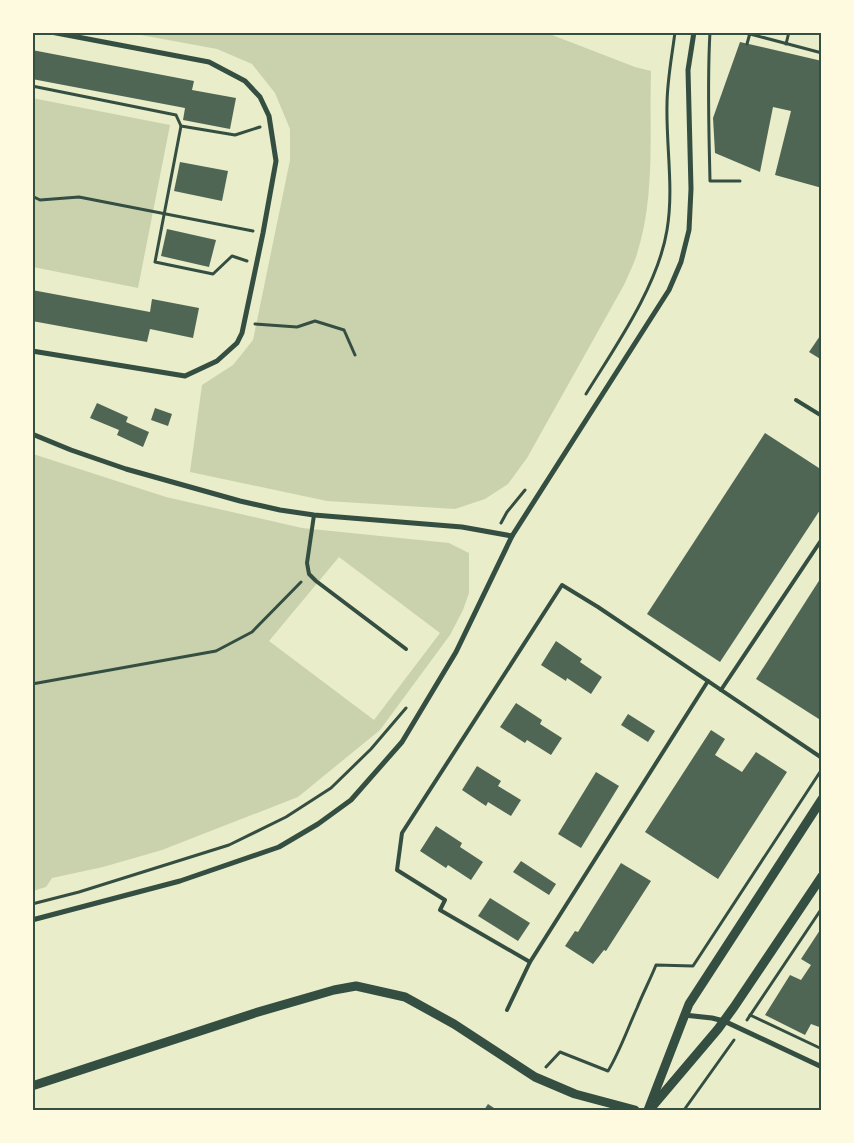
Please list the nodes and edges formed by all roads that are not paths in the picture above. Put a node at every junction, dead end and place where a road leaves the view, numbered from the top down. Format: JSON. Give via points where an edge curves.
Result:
{"nodes":[{"id":1,"x":51,"y":32,"type":"edge"},
{"id":2,"x":694,"y":32,"type":"edge"},
{"id":3,"x":32,"y":351,"type":"edge"},
{"id":4,"x":796,"y":400,"type":"dead end"},
{"id":5,"x":822,"y":416,"type":"edge"},
{"id":6,"x":32,"y":434,"type":"edge"},
{"id":7,"x":314,"y":515,"type":"junction"},
{"id":8,"x":512,"y":536,"type":"junction"},
{"id":9,"x":822,"y":540,"type":"edge"},
{"id":10,"x":406,"y":649,"type":"dead end"},
{"id":11,"x":708,"y":682,"type":"junction"},
{"id":12,"x":721,"y":690,"type":"junction"},
{"id":13,"x":822,"y":758,"type":"edge"},
{"id":14,"x":822,"y":799,"type":"edge"},
{"id":15,"x":822,"y":876,"type":"edge"},
{"id":16,"x":32,"y":920,"type":"edge"},
{"id":17,"x":530,"y":962,"type":"junction"},
{"id":18,"x":507,"y":1010,"type":"dead end"},
{"id":19,"x":684,"y":1015,"type":"junction"},
{"id":20,"x":724,"y":1021,"type":"junction"},
{"id":21,"x":822,"y":1067,"type":"edge"},
{"id":22,"x":32,"y":1086,"type":"edge"},
{"id":23,"x":634,"y":1110,"type":"edge"},
{"id":24,"x":648,"y":1110,"type":"edge"}],
"edges":[{"from":1,"to":3,"type":"street","via":[[209,62],[245,81],[260,97],[270,116],[276,161],[242,334],[218,361],[185,376]]},
{"from":2,"to":8,"type":"street","via":[[688,70],[689,230],[681,262],[669,290]]},
{"from":4,"to":5,"type":"lane"},
{"from":6,"to":7,"type":"street","via":[[126,469],[192,488]]},
{"from":7,"to":8,"type":"street","via":[[462,527]]},
{"from":7,"to":10,"type":"lane","via":[[307,563],[309,574]]},
{"from":8,"to":16,"type":"street","via":[[456,652],[402,742],[350,800],[279,847],[180,881]]},
{"from":9,"to":12,"type":"lane"},
{"from":11,"to":12,"type":"lane"},
{"from":11,"to":17,"type":"lane"},
{"from":11,"to":17,"type":"lane","via":[[562,585],[402,833],[397,870],[445,900],[440,910]]},
{"from":12,"to":13,"type":"lane"},
{"from":14,"to":19,"type":"street"},
{"from":15,"to":20,"type":"street"},
{"from":17,"to":18,"type":"lane"},
{"from":19,"to":20,"type":"street"},
{"from":19,"to":24,"type":"street"},
{"from":20,"to":21,"type":"street"},
{"from":20,"to":24,"type":"street"},
{"from":22,"to":23,"type":"street","via":[[255,1013],[356,986],[405,997],[454,1024],[535,1077],[575,1094]]}]}
